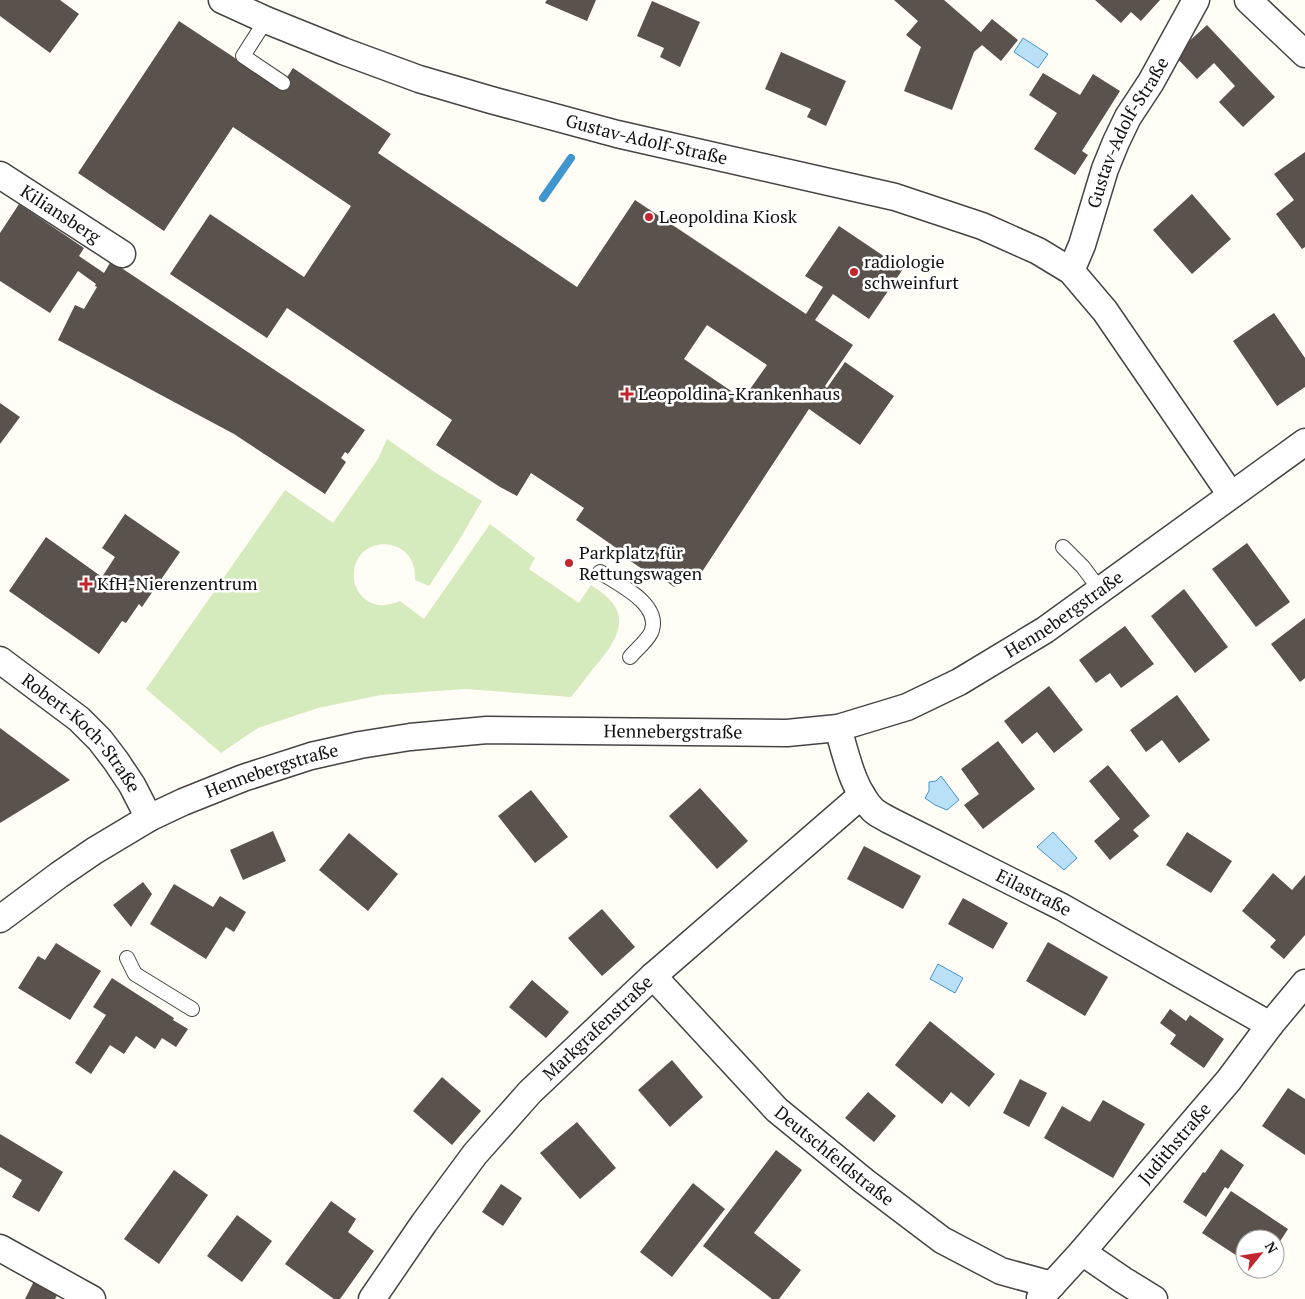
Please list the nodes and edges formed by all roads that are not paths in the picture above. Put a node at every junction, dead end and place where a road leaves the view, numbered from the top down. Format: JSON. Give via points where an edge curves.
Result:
{"nodes":[{"id":1,"x":222,"y":0,"type":"edge"},
{"id":2,"x":1196,"y":0,"type":"edge"},
{"id":3,"x":1248,"y":0,"type":"edge"},
{"id":4,"x":266,"y":20,"type":"junction"},
{"id":5,"x":1305,"y":54,"type":"edge"},
{"id":6,"x":283,"y":83,"type":"dead end"},
{"id":7,"x":0,"y":175,"type":"edge"},
{"id":8,"x":122,"y":254,"type":"dead end"},
{"id":9,"x":1071,"y":271,"type":"junction"},
{"id":10,"x":1305,"y":442,"type":"edge"},
{"id":11,"x":1231,"y":495,"type":"junction"},
{"id":12,"x":1063,"y":547,"type":"dead end"},
{"id":13,"x":600,"y":572,"type":"dead end"},
{"id":14,"x":1100,"y":590,"type":"junction"},
{"id":15,"x":630,"y":657,"type":"dead end"},
{"id":16,"x":0,"y":660,"type":"edge"},
{"id":17,"x":838,"y":728,"type":"junction"},
{"id":18,"x":862,"y":795,"type":"junction"},
{"id":19,"x":149,"y":818,"type":"junction"},
{"id":20,"x":0,"y":919,"type":"edge"},
{"id":21,"x":127,"y":958,"type":"dead end"},
{"id":22,"x":653,"y":976,"type":"junction"},
{"id":23,"x":1305,"y":983,"type":"edge"},
{"id":24,"x":192,"y":1009,"type":"dead end"},
{"id":25,"x":1270,"y":1025,"type":"junction"},
{"id":26,"x":0,"y":1248,"type":"edge"},
{"id":27,"x":1082,"y":1252,"type":"junction"},
{"id":28,"x":1046,"y":1292,"type":"edge"},
{"id":29,"x":92,"y":1299,"type":"edge"},
{"id":30,"x":372,"y":1299,"type":"edge"},
{"id":31,"x":1154,"y":1299,"type":"edge"}],
"edges":[{"from":1,"to":4,"type":"street","name":"Gustav-Adolf-Straße"},
{"from":2,"to":9,"type":"street","name":"Gustav-Adolf-Straße","via":[[1116,142]]},
{"from":3,"to":5,"type":"street"},
{"from":4,"to":6,"type":"lane","via":[[243,56]]},
{"from":4,"to":9,"type":"street","name":"Gustav-Adolf-Straße","via":[[419,79],[491,100],[617,134],[895,197],[982,226],[1038,251]]},
{"from":7,"to":8,"type":"street","name":"Kiliansberg"},
{"from":9,"to":11,"type":"street","name":"Gustav-Adolf-Straße","via":[[1105,311]]},
{"from":10,"to":11,"type":"street","name":"Hennebergstraße"},
{"from":11,"to":14,"type":"street","name":"Hennebergstraße"},
{"from":12,"to":14,"type":"lane"},
{"from":13,"to":15,"type":"lane","via":[[644,602],[650,611],[652,630]]},
{"from":14,"to":17,"type":"street","name":"Hennebergstraße","via":[[1045,630],[959,682],[907,707]]},
{"from":16,"to":19,"type":"street","name":"Robert-Koch-Straße","via":[[100,740],[132,785]]},
{"from":17,"to":18,"type":"street","name":"Eilastraße","via":[[850,770]]},
{"from":17,"to":19,"type":"street","name":"Hennebergstraße","via":[[787,733],[487,730],[410,737],[351,747],[277,766]]},
{"from":18,"to":22,"type":"street","name":"Markgrafenstraße"},
{"from":18,"to":25,"type":"street","name":"Eilastraße","via":[[874,811],[889,820],[1062,907]]},
{"from":19,"to":20,"type":"street","name":"Hennebergstraße","via":[[58,874]]},
{"from":21,"to":24,"type":"lane","via":[[135,974]]},
{"from":22,"to":28,"type":"street","name":"Deutschfeldstraße","via":[[777,1110],[864,1180],[942,1240]]},
{"from":22,"to":30,"type":"street","name":"Markgrafenstraße","via":[[530,1092],[506,1119],[470,1161]]},
{"from":23,"to":25,"type":"street","name":"Judithstraße"},
{"from":25,"to":27,"type":"street","name":"Judithstraße","via":[[1229,1080]]},
{"from":26,"to":29,"type":"street"},
{"from":27,"to":28,"type":"street","name":"Judithstraße"},
{"from":27,"to":31,"type":"street"}]}
